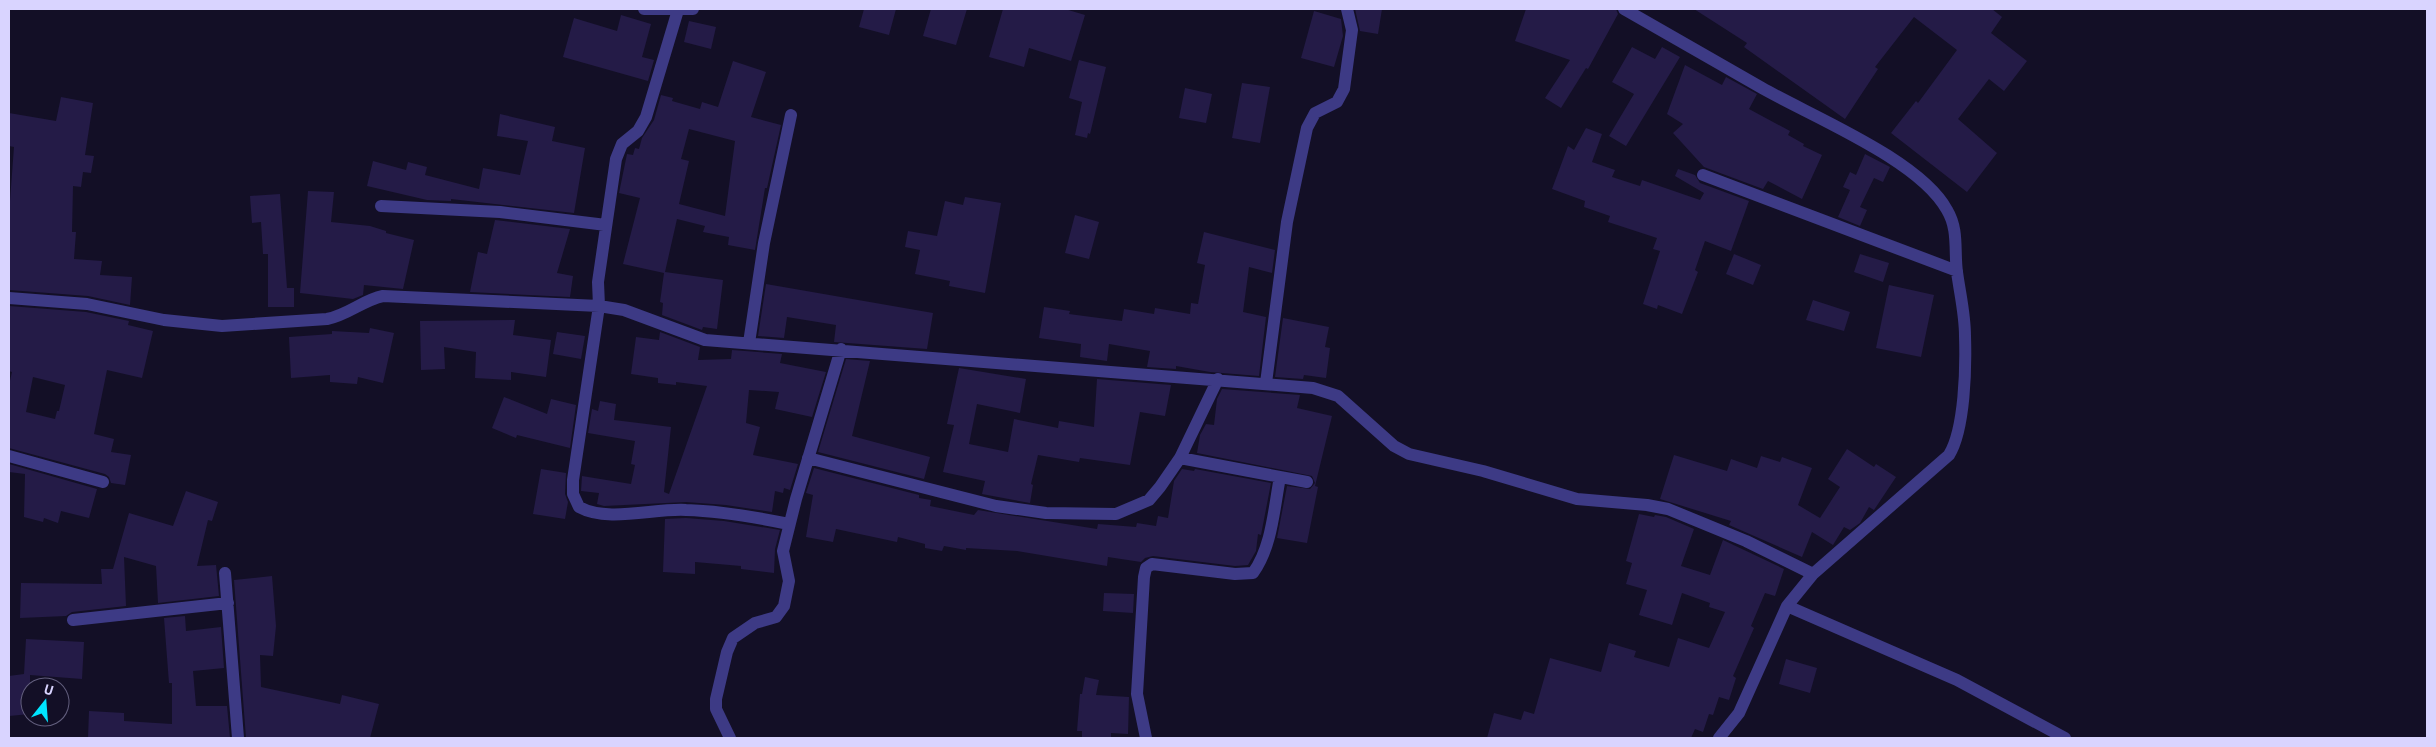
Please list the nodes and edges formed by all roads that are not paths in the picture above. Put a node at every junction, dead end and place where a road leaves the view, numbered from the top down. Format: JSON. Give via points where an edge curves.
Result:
{"nodes":[{"id":1,"x":644,"y":9,"type":"edge"},
{"id":2,"x":693,"y":9,"type":"edge"},
{"id":3,"x":1347,"y":9,"type":"edge"},
{"id":4,"x":1624,"y":9,"type":"edge"},
{"id":5,"x":678,"y":10,"type":"junction"},
{"id":6,"x":791,"y":115,"type":"dead end"},
{"id":7,"x":1703,"y":175,"type":"dead end"},
{"id":8,"x":381,"y":206,"type":"dead end"},
{"id":9,"x":606,"y":225,"type":"junction"},
{"id":10,"x":1957,"y":271,"type":"junction"},
{"id":11,"x":9,"y":298,"type":"edge"},
{"id":12,"x":598,"y":306,"type":"junction"},
{"id":13,"x":749,"y":343,"type":"junction"},
{"id":14,"x":841,"y":349,"type":"junction"},
{"id":15,"x":1218,"y":379,"type":"junction"},
{"id":16,"x":1266,"y":383,"type":"junction"},
{"id":17,"x":9,"y":456,"type":"edge"},
{"id":18,"x":808,"y":458,"type":"junction"},
{"id":19,"x":1180,"y":458,"type":"junction"},
{"id":20,"x":1280,"y":477,"type":"junction"},
{"id":21,"x":103,"y":482,"type":"dead end"},
{"id":22,"x":1307,"y":482,"type":"dead end"},
{"id":23,"x":789,"y":524,"type":"junction"},
{"id":24,"x":225,"y":573,"type":"dead end"},
{"id":25,"x":1813,"y":574,"type":"junction"},
{"id":26,"x":228,"y":603,"type":"junction"},
{"id":27,"x":1787,"y":606,"type":"junction"},
{"id":28,"x":73,"y":620,"type":"dead end"},
{"id":29,"x":238,"y":738,"type":"edge"},
{"id":30,"x":730,"y":738,"type":"edge"},
{"id":31,"x":1146,"y":738,"type":"edge"},
{"id":32,"x":1719,"y":738,"type":"edge"},
{"id":33,"x":2065,"y":738,"type":"edge"}],
"edges":[{"from":1,"to":5,"type":"street"},
{"from":2,"to":5,"type":"street"},
{"from":3,"to":16,"type":"street","via":[[1352,30],[1344,89],[1337,102],[1314,113],[1308,128],[1287,222]]},
{"from":4,"to":10,"type":"street","via":[[1763,89],[1901,162],[1936,194],[1948,210],[1956,234]]},
{"from":5,"to":9,"type":"street","via":[[646,117],[638,131],[618,151]]},
{"from":6,"to":13,"type":"street","via":[[764,243]]},
{"from":7,"to":10,"type":"street"},
{"from":8,"to":9,"type":"street","via":[[500,212]]},
{"from":9,"to":12,"type":"street"},
{"from":10,"to":25,"type":"street","via":[[1965,310],[1966,364],[1954,448]]},
{"from":11,"to":12,"type":"street","via":[[88,304],[164,320],[222,326],[338,317],[383,296]]},
{"from":12,"to":13,"type":"street","via":[[635,312],[693,337]]},
{"from":12,"to":23,"type":"street","via":[[573,480],[573,494],[579,508],[594,514],[683,510],[719,512]]},
{"from":13,"to":14,"type":"street"},
{"from":14,"to":15,"type":"street","via":[[899,357]]},
{"from":14,"to":18,"type":"street"},
{"from":15,"to":16,"type":"street"},
{"from":15,"to":19,"type":"street"},
{"from":16,"to":25,"type":"street","via":[[1313,388],[1338,396],[1394,446],[1409,454],[1483,471],[1577,499],[1668,509],[1746,541]]},
{"from":17,"to":21,"type":"street"},
{"from":18,"to":19,"type":"street","via":[[996,506],[1093,515],[1116,514],[1149,500]]},
{"from":18,"to":23,"type":"street"},
{"from":19,"to":20,"type":"street"},
{"from":20,"to":22,"type":"street"},
{"from":20,"to":31,"type":"street","via":[[1266,549],[1252,573],[1235,574],[1152,564],[1146,568],[1137,694]]},
{"from":23,"to":30,"type":"street","via":[[783,551],[790,581],[782,611],[776,617],[755,623],[741,632],[733,638],[726,652],[716,709]]},
{"from":24,"to":26,"type":"street"},
{"from":25,"to":27,"type":"street"},
{"from":26,"to":28,"type":"street"},
{"from":26,"to":29,"type":"street"},
{"from":27,"to":32,"type":"street","via":[[1739,712]]},
{"from":27,"to":33,"type":"street","via":[[1957,680]]}]}
